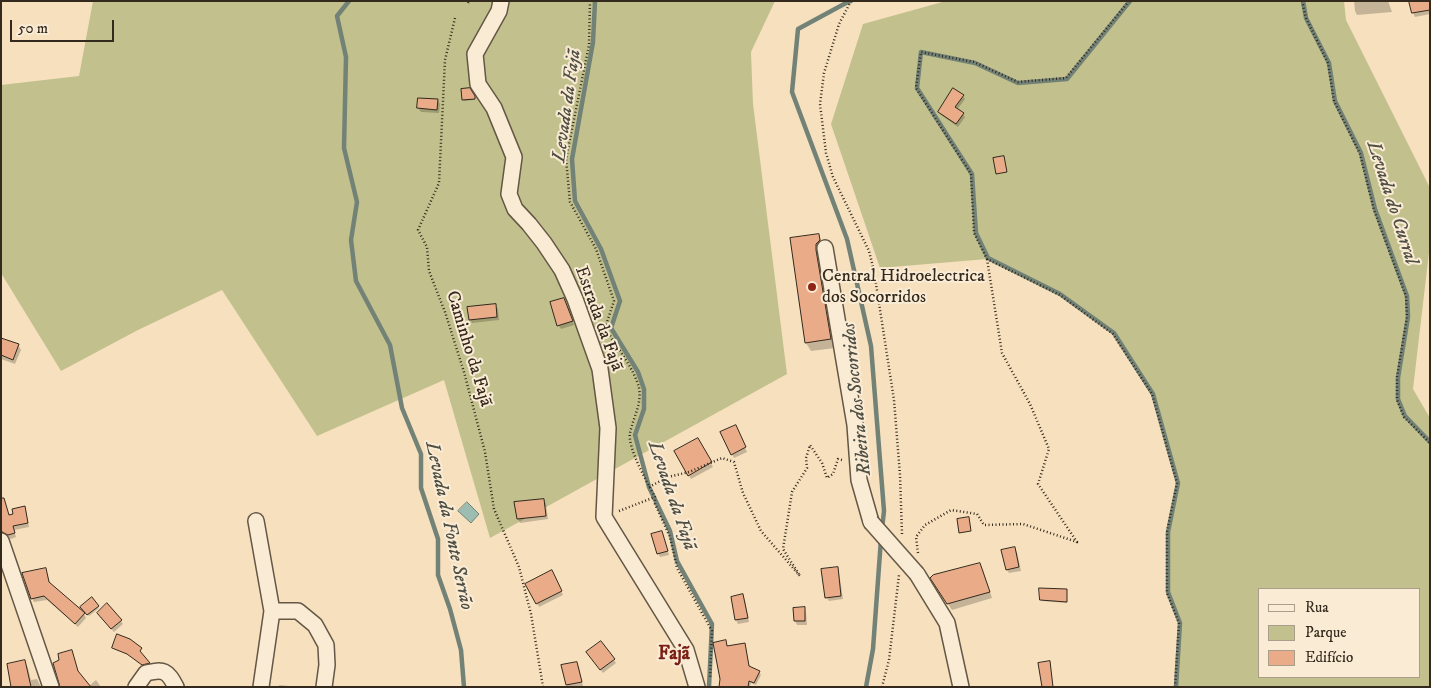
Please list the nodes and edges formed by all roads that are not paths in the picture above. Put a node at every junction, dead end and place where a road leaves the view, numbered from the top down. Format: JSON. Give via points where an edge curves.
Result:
{"nodes":[{"id":1,"x":501,"y":1,"type":"edge"},
{"id":2,"x":824,"y":248,"type":"dead end"},
{"id":3,"x":256,"y":521,"type":"dead end"},
{"id":4,"x":1,"y":541,"type":"edge"},
{"id":5,"x":272,"y":611,"type":"junction"},
{"id":6,"x":704,"y":683,"type":"edge"},
{"id":7,"x":51,"y":687,"type":"edge"},
{"id":8,"x":136,"y":687,"type":"edge"},
{"id":9,"x":176,"y":687,"type":"edge"},
{"id":10,"x":261,"y":687,"type":"edge"},
{"id":11,"x":324,"y":687,"type":"edge"},
{"id":12,"x":961,"y":687,"type":"edge"}],
"edges":[{"from":1,"to":6,"type":"street","name":"Estrada da Fajã","via":[[499,11],[475,54],[478,84],[494,108],[514,157],[509,194],[515,209],[562,270],[600,369],[608,428],[604,517]]},
{"from":2,"to":12,"type":"street","bridge":true,"via":[[855,425],[859,480],[870,522],[917,574],[947,622]]},
{"from":3,"to":5,"type":"street"},
{"from":4,"to":7,"type":"street"},
{"from":5,"to":10,"type":"street"},
{"from":5,"to":11,"type":"street","via":[[298,611],[315,625],[326,645]]},
{"from":8,"to":9,"type":"street","via":[[146,673],[160,670],[169,674]]}]}
